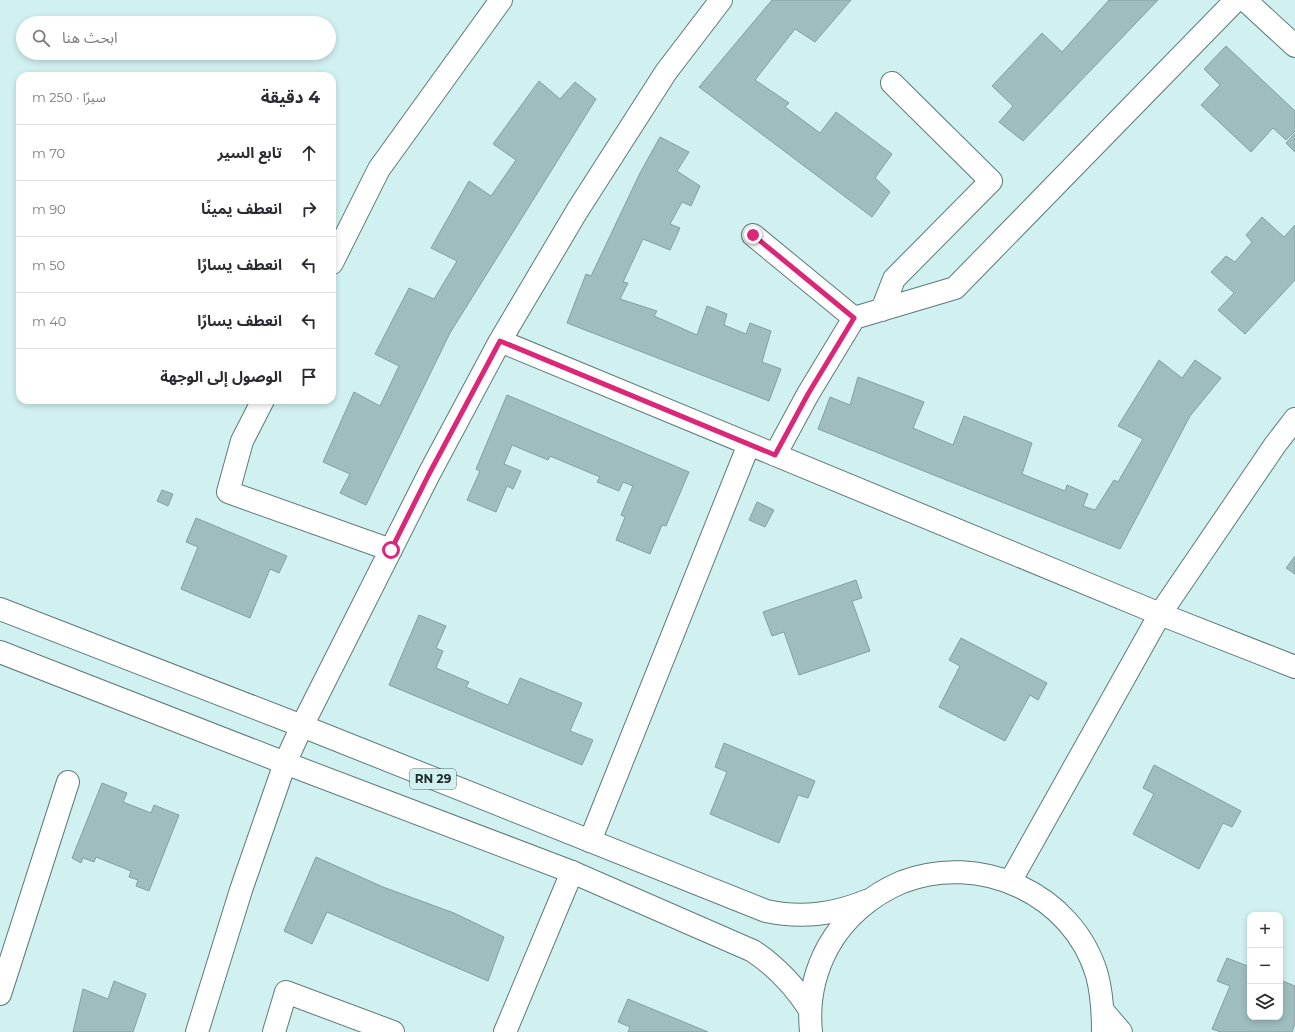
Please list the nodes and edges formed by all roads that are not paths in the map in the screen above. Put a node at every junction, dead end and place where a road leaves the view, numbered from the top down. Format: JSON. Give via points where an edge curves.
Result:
{"nodes":[{"id":1,"x":501,"y":0,"type":"edge"},
{"id":2,"x":721,"y":0,"type":"edge"},
{"id":3,"x":1236,"y":0,"type":"edge"},
{"id":4,"x":1245,"y":0,"type":"edge"},
{"id":5,"x":1295,"y":46,"type":"edge"},
{"id":6,"x":892,"y":83,"type":"dead end"},
{"id":7,"x":753,"y":235,"type":"dead end"},
{"id":8,"x":336,"y":255,"type":"edge"},
{"id":9,"x":882,"y":310,"type":"junction"},
{"id":10,"x":854,"y":318,"type":"junction"},
{"id":11,"x":500,"y":341,"type":"junction"},
{"id":12,"x":261,"y":404,"type":"edge"},
{"id":13,"x":1295,"y":419,"type":"edge"},
{"id":14,"x":749,"y":444,"type":"junction"},
{"id":15,"x":775,"y":455,"type":"junction"},
{"id":16,"x":391,"y":550,"type":"junction"},
{"id":17,"x":0,"y":610,"type":"edge"},
{"id":18,"x":1160,"y":614,"type":"junction"},
{"id":19,"x":0,"y":652,"type":"edge"},
{"id":20,"x":1295,"y":667,"type":"edge"},
{"id":21,"x":302,"y":726,"type":"junction"},
{"id":22,"x":285,"y":763,"type":"junction"},
{"id":23,"x":68,"y":782,"type":"dead end"},
{"id":24,"x":590,"y":841,"type":"junction"},
{"id":25,"x":572,"y":872,"type":"junction"},
{"id":26,"x":1010,"y":882,"type":"junction"},
{"id":27,"x":869,"y":900,"type":"junction"},
{"id":28,"x":0,"y":994,"type":"edge"},
{"id":29,"x":810,"y":1010,"type":"junction"},
{"id":30,"x":1103,"y":1021,"type":"edge"},
{"id":31,"x":197,"y":1032,"type":"edge"},
{"id":32,"x":274,"y":1032,"type":"edge"},
{"id":33,"x":393,"y":1032,"type":"edge"},
{"id":34,"x":506,"y":1032,"type":"edge"},
{"id":35,"x":811,"y":1032,"type":"edge"},
{"id":36,"x":1121,"y":1032,"type":"edge"}],
"edges":[{"from":1,"to":8,"type":"street","via":[[379,169]]},
{"from":2,"to":11,"type":"street","via":[[666,72]]},
{"from":3,"to":9,"type":"street","via":[[955,288]]},
{"from":4,"to":5,"type":"street"},
{"from":6,"to":9,"type":"street","via":[[991,181],[894,279]]},
{"from":7,"to":10,"type":"street"},
{"from":9,"to":10,"type":"street"},
{"from":10,"to":15,"type":"street"},
{"from":11,"to":14,"type":"street"},
{"from":11,"to":16,"type":"street"},
{"from":12,"to":16,"type":"street","via":[[242,441],[228,492]]},
{"from":13,"to":18,"type":"street"},
{"from":14,"to":15,"type":"street"},
{"from":14,"to":24,"type":"street"},
{"from":15,"to":18,"type":"street"},
{"from":16,"to":21,"type":"street"},
{"from":17,"to":21,"type":"street","number":"RN 29"},
{"from":18,"to":20,"type":"street"},
{"from":18,"to":26,"type":"street"},
{"from":19,"to":22,"type":"street"},
{"from":21,"to":22,"type":"street"},
{"from":21,"to":24,"type":"street","number":"RN 29"},
{"from":22,"to":25,"type":"street"},
{"from":22,"to":31,"type":"street","via":[[241,890]]},
{"from":23,"to":28,"type":"street"},
{"from":24,"to":27,"type":"street","number":"RN 29","via":[[766,911],[801,916],[819,915],[836,912]]},
{"from":25,"to":29,"type":"street","via":[[753,951],[786,977]]},
{"from":25,"to":34,"type":"street"},
{"from":26,"to":27,"type":"street","via":[[986,874],[962,871],[937,872],[890,887]]},
{"from":26,"to":30,"type":"street","via":[[1043,900],[1074,930],[1097,974]]},
{"from":27,"to":29,"type":"street","via":[[843,925],[826,951],[816,973]]},
{"from":29,"to":35,"type":"street"},
{"from":30,"to":36,"type":"street"},
{"from":32,"to":33,"type":"street","via":[[286,992]]}]}
